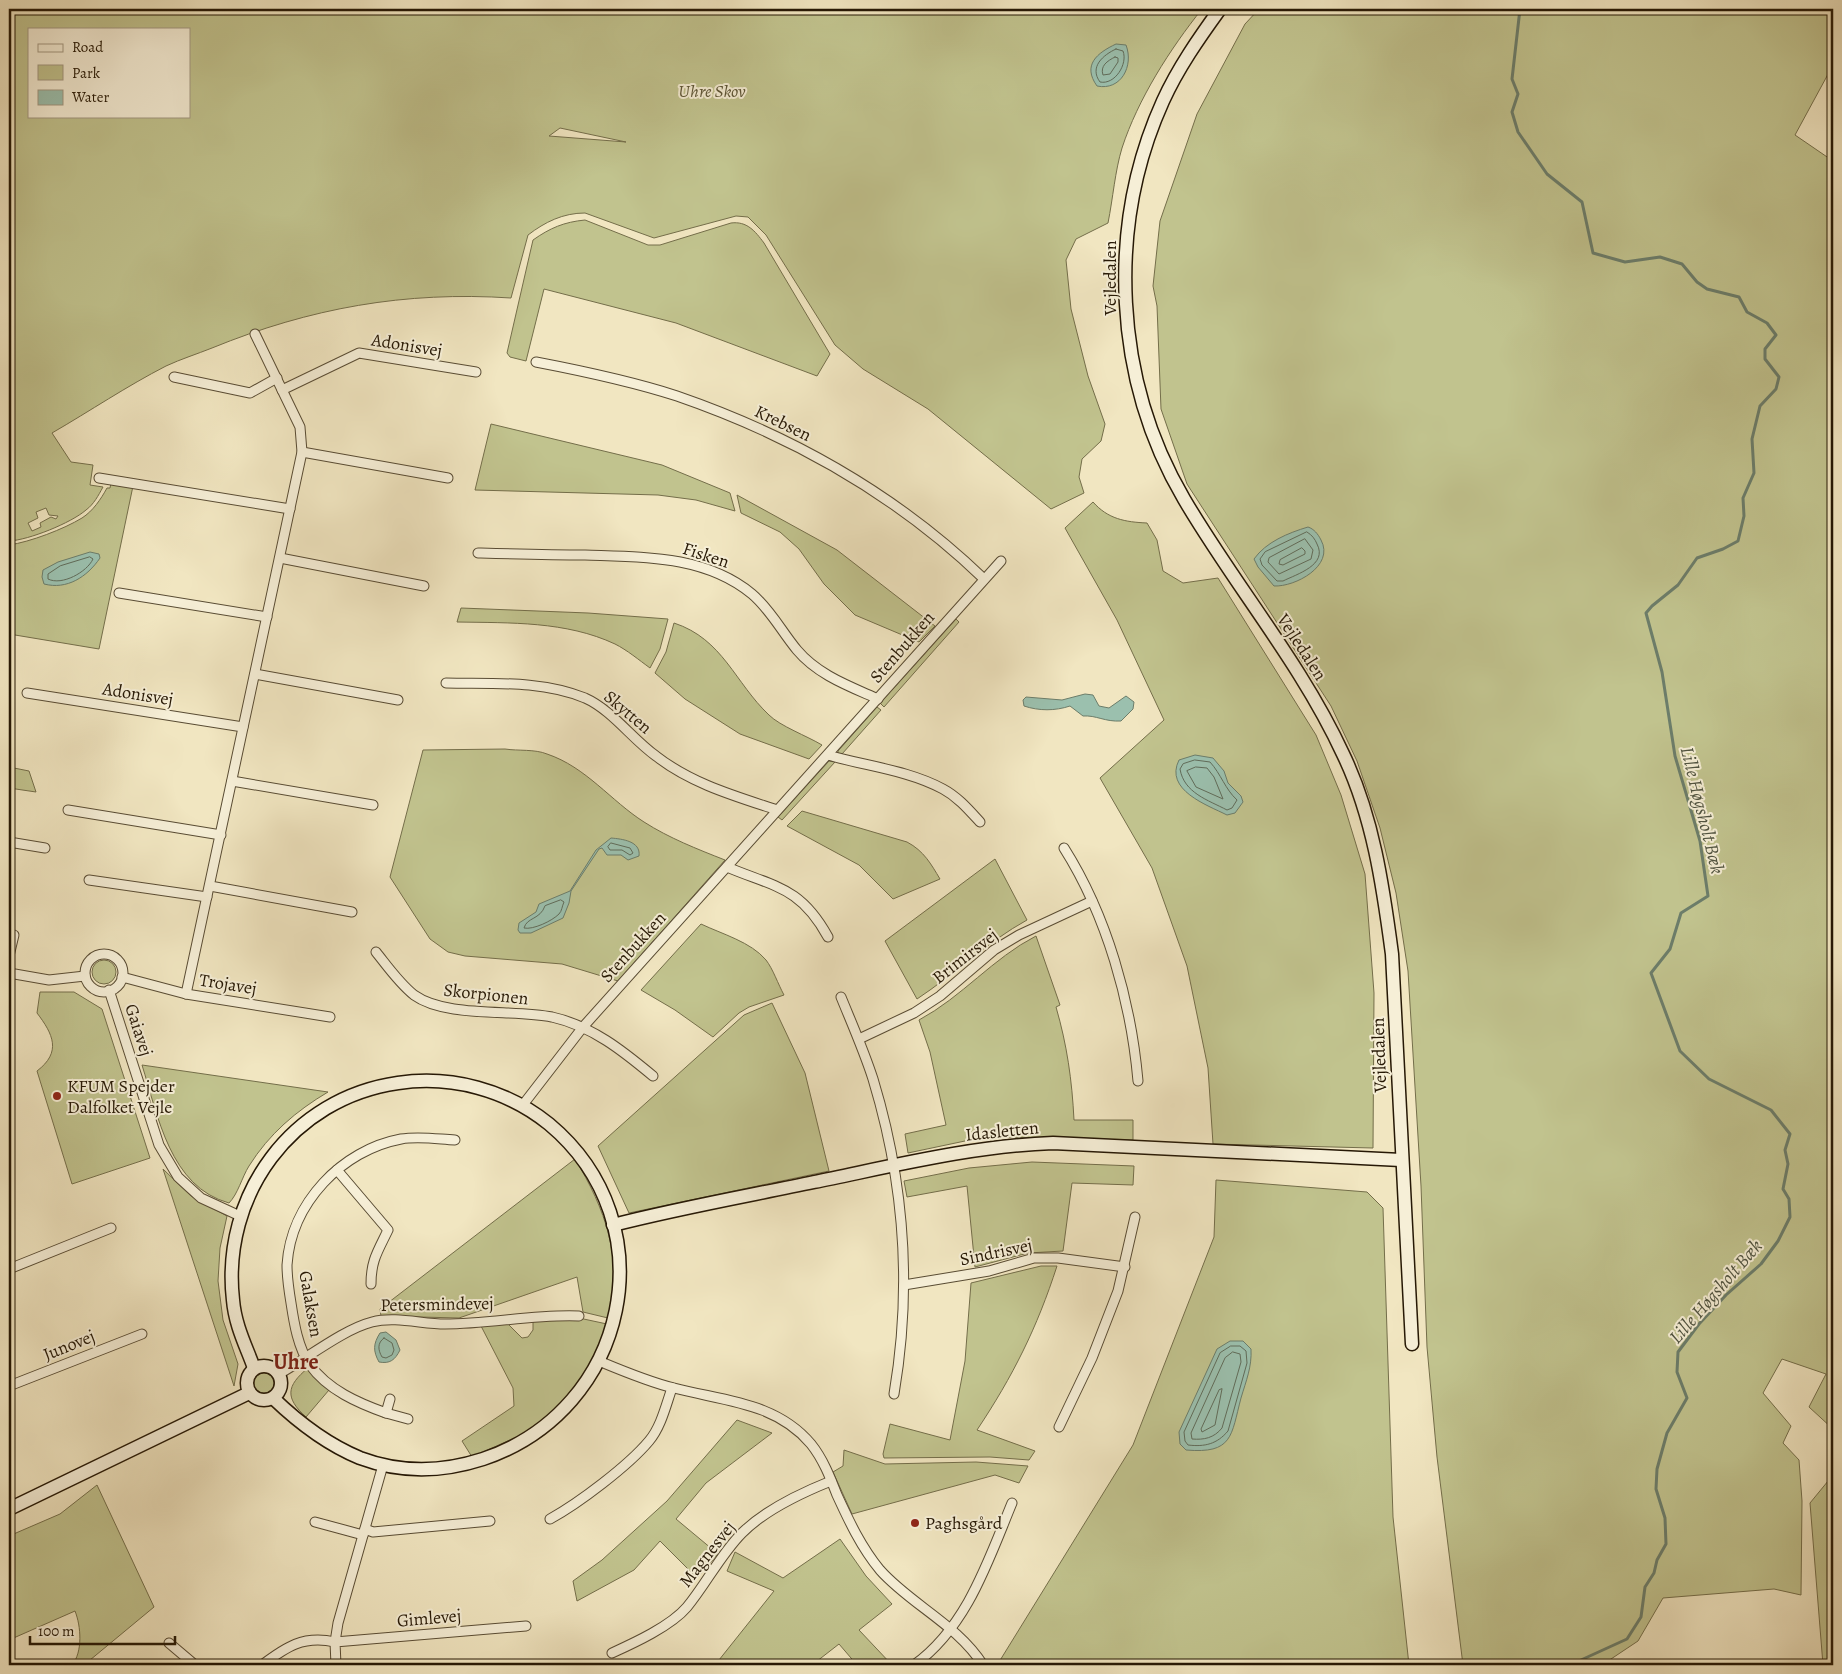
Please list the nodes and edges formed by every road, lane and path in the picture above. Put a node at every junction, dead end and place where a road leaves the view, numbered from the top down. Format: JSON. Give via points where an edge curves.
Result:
{"nodes":[{"id":1,"x":1220,"y":9,"type":"edge"},
{"id":2,"x":255,"y":334,"type":"dead end"},
{"id":3,"x":536,"y":362,"type":"dead end"},
{"id":4,"x":476,"y":372,"type":"dead end"},
{"id":5,"x":174,"y":377,"type":"dead end"},
{"id":6,"x":276,"y":378,"type":"junction"},
{"id":7,"x":282,"y":390,"type":"junction"},
{"id":8,"x":302,"y":452,"type":"junction"},
{"id":9,"x":99,"y":478,"type":"dead end"},
{"id":10,"x":448,"y":478,"type":"dead end"},
{"id":11,"x":290,"y":509,"type":"junction"},
{"id":12,"x":478,"y":553,"type":"dead end"},
{"id":13,"x":280,"y":558,"type":"junction"},
{"id":14,"x":1001,"y":561,"type":"dead end"},
{"id":15,"x":984,"y":579,"type":"junction"},
{"id":16,"x":424,"y":586,"type":"dead end"},
{"id":17,"x":119,"y":593,"type":"dead end"},
{"id":18,"x":267,"y":617,"type":"junction"},
{"id":19,"x":255,"y":674,"type":"junction"},
{"id":20,"x":446,"y":683,"type":"dead end"},
{"id":21,"x":27,"y":693,"type":"dead end"},
{"id":22,"x":878,"y":699,"type":"junction"},
{"id":23,"x":398,"y":700,"type":"dead end"},
{"id":24,"x":244,"y":727,"type":"junction"},
{"id":25,"x":828,"y":754,"type":"junction"},
{"id":26,"x":232,"y":781,"type":"junction"},
{"id":27,"x":373,"y":806,"type":"dead end"},
{"id":28,"x":68,"y":810,"type":"dead end"},
{"id":29,"x":777,"y":810,"type":"junction"},
{"id":30,"x":980,"y":822,"type":"dead end"},
{"id":31,"x":220,"y":835,"type":"junction"},
{"id":32,"x":9,"y":842,"type":"edge"},
{"id":33,"x":45,"y":848,"type":"dead end"},
{"id":34,"x":1064,"y":848,"type":"dead end"},
{"id":35,"x":727,"y":866,"type":"junction"},
{"id":36,"x":89,"y":880,"type":"dead end"},
{"id":37,"x":210,"y":886,"type":"junction"},
{"id":38,"x":207,"y":897,"type":"junction"},
{"id":39,"x":1092,"y":901,"type":"junction"},
{"id":40,"x":352,"y":912,"type":"dead end"},
{"id":41,"x":14,"y":935,"type":"dead end"},
{"id":42,"x":828,"y":937,"type":"dead end"},
{"id":43,"x":376,"y":952,"type":"dead end"},
{"id":44,"x":9,"y":956,"type":"edge"},
{"id":45,"x":9,"y":973,"type":"edge"},
{"id":46,"x":85,"y":976,"type":"junction"},
{"id":47,"x":122,"y":978,"type":"junction"},
{"id":48,"x":109,"y":990,"type":"junction"},
{"id":49,"x":186,"y":994,"type":"junction"},
{"id":50,"x":840,"y":998,"type":"dead end"},
{"id":51,"x":330,"y":1017,"type":"dead end"},
{"id":52,"x":583,"y":1027,"type":"junction"},
{"id":53,"x":859,"y":1039,"type":"junction"},
{"id":54,"x":653,"y":1076,"type":"dead end"},
{"id":55,"x":1138,"y":1082,"type":"dead end"},
{"id":56,"x":522,"y":1106,"type":"junction"},
{"id":57,"x":454,"y":1140,"type":"dead end"},
{"id":58,"x":1401,"y":1160,"type":"junction"},
{"id":59,"x":894,"y":1165,"type":"junction"},
{"id":60,"x":337,"y":1170,"type":"junction"},
{"id":61,"x":240,"y":1216,"type":"junction"},
{"id":62,"x":1135,"y":1218,"type":"dead end"},
{"id":63,"x":613,"y":1225,"type":"junction"},
{"id":64,"x":111,"y":1228,"type":"dead end"},
{"id":65,"x":1125,"y":1267,"type":"junction"},
{"id":66,"x":9,"y":1269,"type":"edge"},
{"id":67,"x":371,"y":1284,"type":"dead end"},
{"id":68,"x":904,"y":1285,"type":"junction"},
{"id":69,"x":579,"y":1316,"type":"dead end"},
{"id":70,"x":142,"y":1334,"type":"dead end"},
{"id":71,"x":1412,"y":1344,"type":"dead end"},
{"id":72,"x":306,"y":1358,"type":"junction"},
{"id":73,"x":599,"y":1361,"type":"junction"},
{"id":74,"x":254,"y":1368,"type":"junction"},
{"id":75,"x":279,"y":1374,"type":"junction"},
{"id":76,"x":9,"y":1386,"type":"edge"},
{"id":77,"x":672,"y":1388,"type":"junction"},
{"id":78,"x":250,"y":1393,"type":"junction"},
{"id":79,"x":894,"y":1394,"type":"dead end"},
{"id":80,"x":272,"y":1398,"type":"junction"},
{"id":81,"x":390,"y":1399,"type":"dead end"},
{"id":82,"x":386,"y":1413,"type":"junction"},
{"id":83,"x":408,"y":1420,"type":"dead end"},
{"id":84,"x":1059,"y":1427,"type":"dead end"},
{"id":85,"x":383,"y":1465,"type":"junction"},
{"id":86,"x":831,"y":1481,"type":"junction"},
{"id":87,"x":1012,"y":1503,"type":"dead end"},
{"id":88,"x":9,"y":1509,"type":"edge"},
{"id":89,"x":550,"y":1519,"type":"dead end"},
{"id":90,"x":490,"y":1521,"type":"dead end"},
{"id":91,"x":315,"y":1522,"type":"dead end"},
{"id":92,"x":364,"y":1532,"type":"junction"},
{"id":93,"x":526,"y":1626,"type":"dead end"},
{"id":94,"x":950,"y":1630,"type":"junction"},
{"id":95,"x":169,"y":1642,"type":"dead end"},
{"id":96,"x":335,"y":1642,"type":"junction"},
{"id":97,"x":612,"y":1653,"type":"dead end"},
{"id":98,"x":195,"y":1665,"type":"edge"},
{"id":99,"x":262,"y":1665,"type":"edge"},
{"id":100,"x":336,"y":1665,"type":"edge"},
{"id":101,"x":914,"y":1665,"type":"edge"},
{"id":102,"x":982,"y":1665,"type":"edge"}],
"edges":[{"from":1,"to":58,"type":"street","name":"Vejledalen","via":[[1194,45],[1163,100],[1136,183],[1127,241],[1129,343],[1150,423],[1176,482],[1205,534],[1318,705],[1344,755],[1363,803],[1385,901],[1392,954]]},
{"from":2,"to":6,"type":"street"},
{"from":3,"to":15,"type":"street","name":"Krebsen","via":[[675,396],[760,428],[856,478],[912,518]]},
{"from":4,"to":7,"type":"street","name":"Adonisvej","via":[[359,353]]},
{"from":5,"to":6,"type":"street","via":[[250,393]]},
{"from":6,"to":7,"type":"street"},
{"from":7,"to":8,"type":"street","via":[[300,427]]},
{"from":8,"to":10,"type":"street"},
{"from":8,"to":11,"type":"street"},
{"from":9,"to":11,"type":"street"},
{"from":11,"to":13,"type":"street"},
{"from":12,"to":22,"type":"street","name":"Fisken","via":[[651,557],[710,570],[753,594],[798,651],[816,668]]},
{"from":13,"to":16,"type":"street"},
{"from":13,"to":18,"type":"street"},
{"from":14,"to":15,"type":"street","name":"Stenbukken"},
{"from":15,"to":22,"type":"street","name":"Stenbukken"},
{"from":17,"to":18,"type":"street"},
{"from":18,"to":19,"type":"street"},
{"from":19,"to":23,"type":"street"},
{"from":19,"to":24,"type":"street"},
{"from":20,"to":29,"type":"street","name":"Skytten","via":[[540,685],[580,696],[608,714],[655,756],[683,774],[715,790]]},
{"from":21,"to":24,"type":"street","name":"Adonisvej"},
{"from":22,"to":25,"type":"street","name":"Stenbukken"},
{"from":24,"to":26,"type":"street"},
{"from":25,"to":29,"type":"street","name":"Stenbukken"},
{"from":25,"to":30,"type":"street","via":[[917,778],[942,789],[960,800]]},
{"from":26,"to":27,"type":"street"},
{"from":26,"to":31,"type":"street"},
{"from":28,"to":31,"type":"street"},
{"from":29,"to":35,"type":"street","name":"Stenbukken"},
{"from":31,"to":37,"type":"street"},
{"from":32,"to":33,"type":"street"},
{"from":34,"to":39,"type":"street"},
{"from":35,"to":42,"type":"street","via":[[778,885],[791,894],[814,914]]},
{"from":35,"to":52,"type":"street","name":"Stenbukken"},
{"from":36,"to":38,"type":"street"},
{"from":37,"to":38,"type":"street"},
{"from":37,"to":40,"type":"street"},
{"from":38,"to":49,"type":"street"},
{"from":39,"to":53,"type":"street","name":"Brimirsvej","via":[[1018,935],[994,950],[940,996],[914,1013]]},
{"from":39,"to":55,"type":"street","via":[[1120,985]]},
{"from":41,"to":44,"type":"street"},
{"from":43,"to":52,"type":"street","name":"Skorpionen","via":[[403,985],[430,1004],[518,1012]]},
{"from":45,"to":46,"type":"street","via":[[48,980]]},
{"from":46,"to":47,"type":"street","via":[[89,961],[104,954],[119,962]]},
{"from":46,"to":48,"type":"street","via":[[97,990]]},
{"from":47,"to":48,"type":"street"},
{"from":47,"to":49,"type":"street","name":"Trojavej"},
{"from":48,"to":61,"type":"street","name":"Gaiavej","via":[[159,1144],[178,1177],[201,1198]]},
{"from":49,"to":51,"type":"street","name":"Trojavej"},
{"from":50,"to":53,"type":"street"},
{"from":52,"to":54,"type":"street","via":[[619,1048]]},
{"from":52,"to":56,"type":"street","name":"Stenbukken"},
{"from":53,"to":59,"type":"street","via":[[873,1078]]},
{"from":56,"to":61,"type":"street","via":[[496,1093],[440,1081],[411,1081],[360,1091],[329,1106],[283,1142],[265,1164]]},
{"from":56,"to":63,"type":"street","via":[[553,1128],[576,1152],[602,1194]]},
{"from":57,"to":60,"type":"street","name":"Galaksen","via":[[422,1137],[386,1143],[349,1160]]},
{"from":58,"to":59,"type":"street","name":"Idasletten","via":[[1053,1143],[967,1151]]},
{"from":58,"to":71,"type":"street","name":"Vejledalen"},
{"from":59,"to":63,"type":"street","name":"Idasletten"},
{"from":59,"to":68,"type":"street","via":[[903,1232]]},
{"from":60,"to":67,"type":"street","via":[[388,1230],[375,1253]]},
{"from":60,"to":72,"type":"street","name":"Galaksen","via":[[326,1178],[300,1218],[287,1265],[293,1314]]},
{"from":61,"to":74,"type":"street","via":[[233,1244],[233,1304],[239,1332]]},
{"from":62,"to":65,"type":"street"},
{"from":63,"to":73,"type":"street","via":[[619,1257],[618,1290],[613,1322]]},
{"from":64,"to":66,"type":"street"},
{"from":65,"to":68,"type":"street","name":"Sindrisvej","via":[[1034,1258],[989,1271]]},
{"from":65,"to":84,"type":"street","via":[[1092,1358]]},
{"from":68,"to":79,"type":"street","via":[[902,1337]]},
{"from":69,"to":72,"type":"street","name":"Petersmindevej","via":[[549,1315],[444,1324],[374,1321],[357,1327]]},
{"from":70,"to":76,"type":"street","name":"Junovej"},
{"from":72,"to":75,"type":"street","name":"Petersmindevej"},
{"from":72,"to":82,"type":"street","name":"Galaksen","via":[[330,1385],[356,1402]]},
{"from":73,"to":77,"type":"street"},
{"from":73,"to":85,"type":"street","via":[[566,1409],[521,1443],[486,1458],[448,1468]]},
{"from":74,"to":75,"type":"street","via":[[270,1366]]},
{"from":74,"to":78,"type":"street","via":[[247,1378]]},
{"from":75,"to":80,"type":"street","via":[[280,1388]]},
{"from":77,"to":86,"type":"street","via":[[751,1405],[782,1419],[811,1445]]},
{"from":77,"to":89,"type":"street","via":[[650,1440],[567,1510]]},
{"from":78,"to":80,"type":"street","via":[[260,1400]]},
{"from":78,"to":88,"type":"street"},
{"from":80,"to":85,"type":"street","via":[[311,1432],[361,1458]]},
{"from":81,"to":82,"type":"street"},
{"from":82,"to":83,"type":"street","name":"Galaksen"},
{"from":85,"to":92,"type":"street"},
{"from":86,"to":94,"type":"street","via":[[866,1552],[882,1572]]},
{"from":86,"to":97,"type":"street","name":"Magnesvej","via":[[754,1522],[741,1534],[686,1609]]},
{"from":87,"to":94,"type":"street","via":[[978,1585]]},
{"from":90,"to":92,"type":"street"},
{"from":91,"to":92,"type":"street"},
{"from":92,"to":96,"type":"street"},
{"from":93,"to":96,"type":"street","name":"Gimlevej"},
{"from":94,"to":101,"type":"street"},
{"from":94,"to":102,"type":"street"},
{"from":95,"to":98,"type":"street"},
{"from":96,"to":99,"type":"street","name":"Gimlevej","via":[[316,1640],[287,1646]]},
{"from":96,"to":100,"type":"street"}]}
